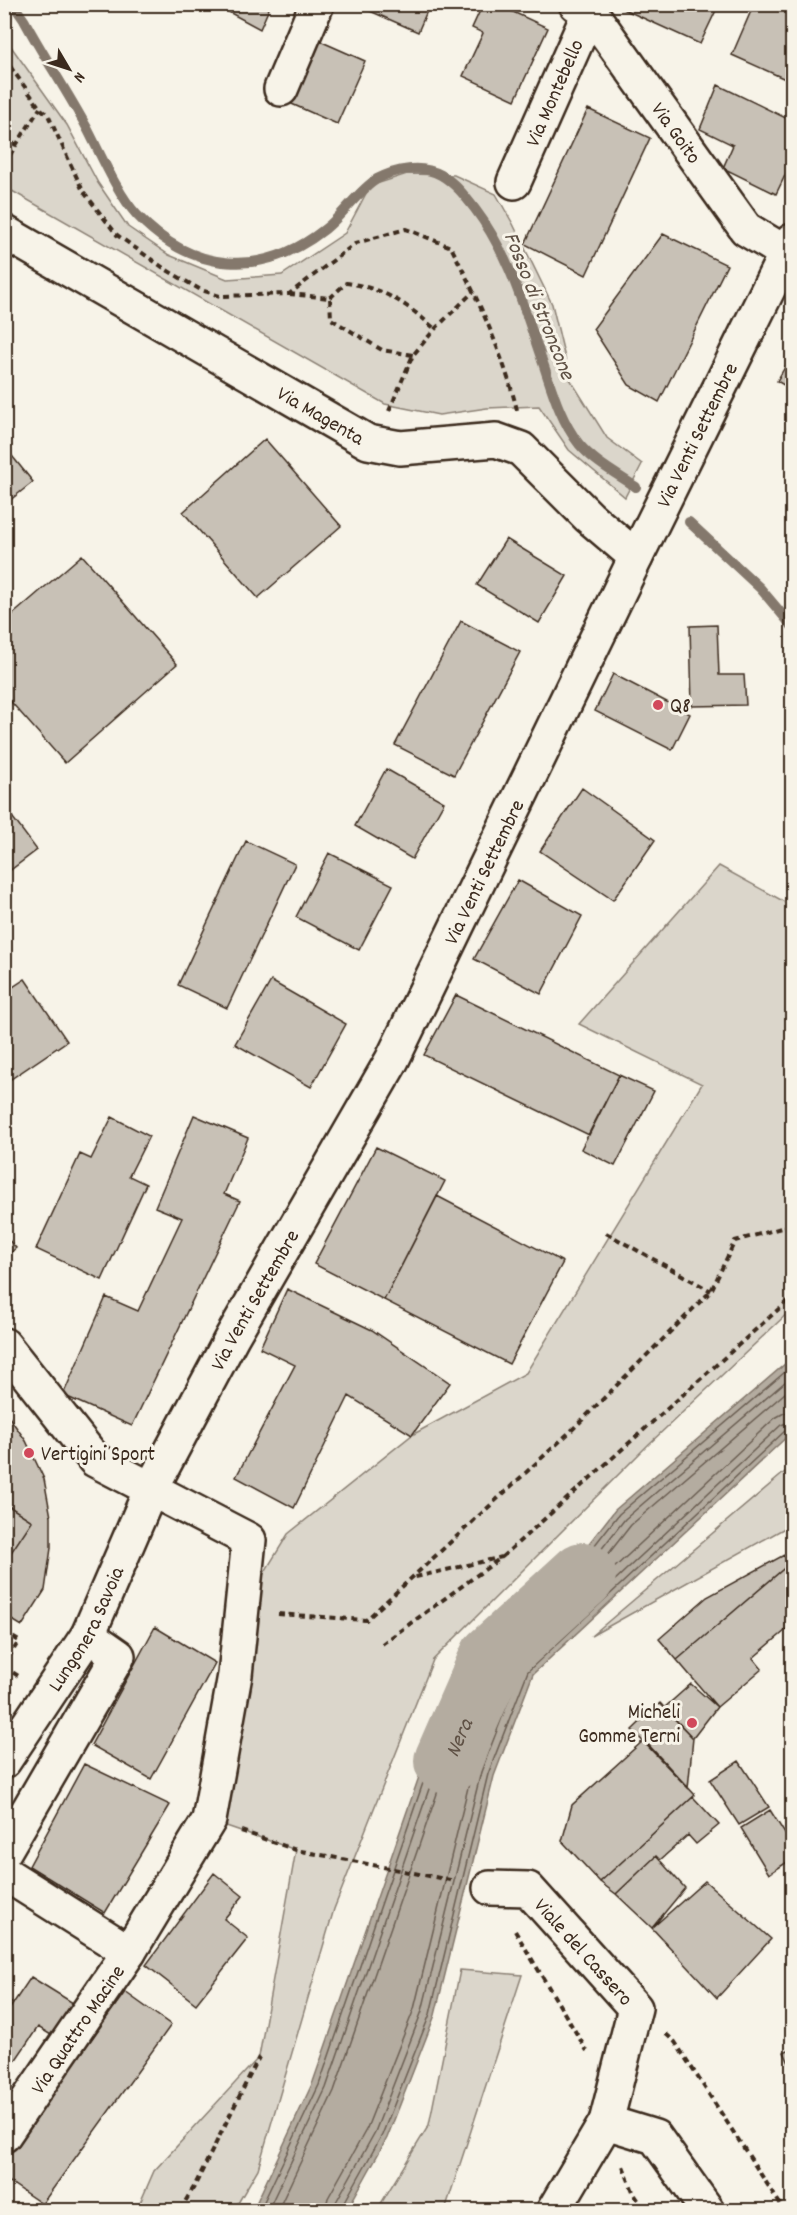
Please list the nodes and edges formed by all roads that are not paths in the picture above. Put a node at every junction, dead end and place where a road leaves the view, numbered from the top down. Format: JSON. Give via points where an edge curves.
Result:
{"nodes":[{"id":1,"x":317,"y":4,"type":"edge"},
{"id":2,"x":587,"y":6,"type":"edge"},
{"id":3,"x":281,"y":88,"type":"dead end"},
{"id":4,"x":514,"y":183,"type":"dead end"},
{"id":5,"x":4,"y":232,"type":"edge"},
{"id":6,"x":789,"y":247,"type":"edge"},
{"id":7,"x":636,"y":557,"type":"junction"},
{"id":8,"x":5,"y":1346,"type":"edge"},
{"id":9,"x":151,"y":1489,"type":"junction"},
{"id":10,"x":88,"y":1635,"type":"junction"},
{"id":11,"x":4,"y":1761,"type":"edge"},
{"id":12,"x":4,"y":1852,"type":"edge"},
{"id":13,"x":4,"y":1873,"type":"edge"},
{"id":14,"x":490,"y":1888,"type":"road end"},
{"id":15,"x":129,"y":1952,"type":"junction"},
{"id":16,"x":606,"y":2122,"type":"junction"},
{"id":17,"x":4,"y":2135,"type":"edge"},
{"id":18,"x":555,"y":2211,"type":"edge"},
{"id":19,"x":706,"y":2211,"type":"edge"}],
"edges":[{"from":1,"to":3,"type":"street"},
{"from":2,"to":4,"type":"street","name":"Via Montebello"},
{"from":2,"to":6,"type":"street","name":"Via Goito","via":[[746,229]]},
{"from":5,"to":7,"type":"street","name":"Via Magenta","via":[[368,442],[400,448],[496,440],[521,449],[589,517]]},
{"from":6,"to":7,"type":"street","name":"Via Venti Settembre"},
{"from":7,"to":9,"type":"street","name":"Via Venti Settembre","via":[[392,1059],[232,1336]]},
{"from":8,"to":9,"type":"street","via":[[95,1460]]},
{"from":9,"to":10,"type":"street","name":"Lungonera Savoia"},
{"from":9,"to":15,"type":"street","name":"Via Quattro Macine","via":[[249,1540],[235,1675],[209,1820]]},
{"from":10,"to":11,"type":"street","name":"Lungonera Savoia"},
{"from":10,"to":12,"type":"street","via":[[118,1656]]},
{"from":13,"to":15,"type":"street","name":"Via Quattro Macine"},
{"from":14,"to":16,"type":"street","name":"Viale del Cassero","via":[[528,1889],[635,2008]]},
{"from":15,"to":17,"type":"street","name":"Via Quattro Macine"},
{"from":16,"to":18,"type":"street","name":"Viale del Cassero"},
{"from":16,"to":19,"type":"street","via":[[656,2137]]}]}
